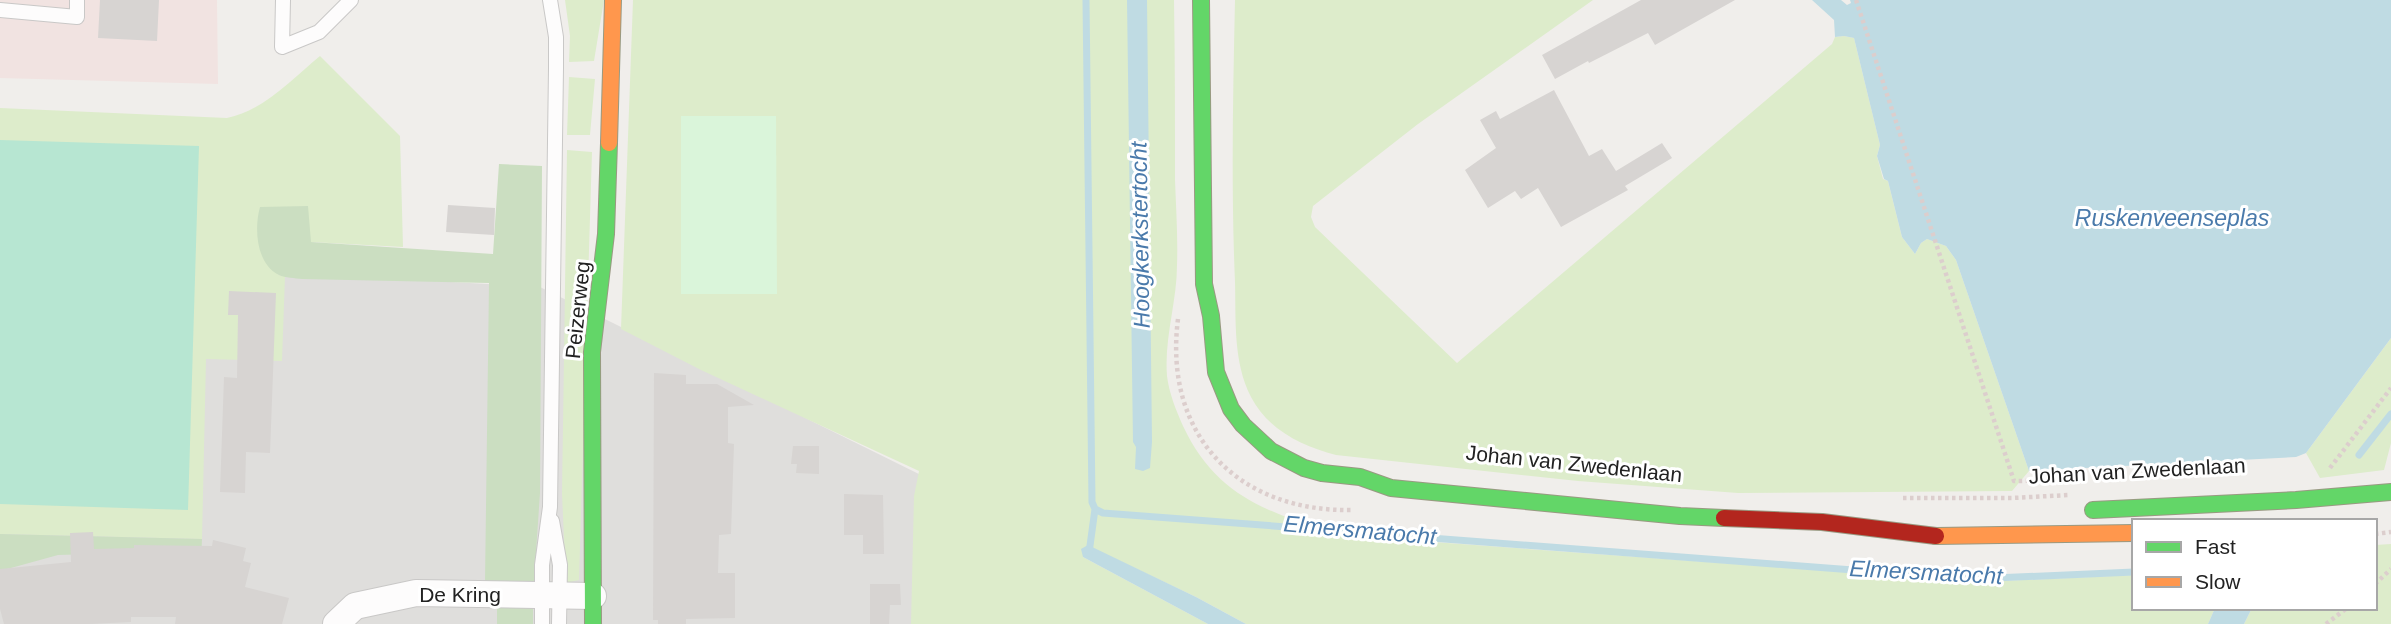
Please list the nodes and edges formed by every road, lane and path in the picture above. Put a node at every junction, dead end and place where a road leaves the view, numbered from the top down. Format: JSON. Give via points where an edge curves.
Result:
{"nodes":[{"id":1,"x":77,"y":0,"type":"edge"},
{"id":2,"x":283,"y":0,"type":"edge"},
{"id":3,"x":351,"y":0,"type":"edge"},
{"id":4,"x":550,"y":0,"type":"edge"},
{"id":5,"x":613,"y":0,"type":"edge"},
{"id":6,"x":1200,"y":0,"type":"edge"},
{"id":7,"x":1856,"y":0,"type":"edge"},
{"id":8,"x":0,"y":10,"type":"edge"},
{"id":9,"x":1204,"y":284,"type":"junction"},
{"id":10,"x":1196,"y":312,"type":"dead end"},
{"id":11,"x":1178,"y":317,"type":"dead end"},
{"id":12,"x":2391,"y":388,"type":"edge"},
{"id":13,"x":2319,"y":466,"type":"dead end"},
{"id":14,"x":2090,"y":479,"type":"dead end"},
{"id":15,"x":1391,"y":488,"type":"junction"},
{"id":16,"x":2391,"y":492,"type":"edge"},
{"id":17,"x":2080,"y":495,"type":"dead end"},
{"id":18,"x":1901,"y":498,"type":"dead end"},
{"id":19,"x":1361,"y":502,"type":"joint"},
{"id":20,"x":2074,"y":511,"type":"dead end"},
{"id":21,"x":1903,"y":516,"type":"dead end"},
{"id":22,"x":1822,"y":522,"type":"junction"},
{"id":23,"x":2132,"y":533,"type":"edge"},
{"id":24,"x":2391,"y":569,"type":"edge"},
{"id":25,"x":2377,"y":582,"type":"edge"},
{"id":26,"x":551,"y":596,"type":"junction"},
{"id":27,"x":593,"y":596,"type":"junction"},
{"id":28,"x":2344,"y":610,"type":"edge"},
{"id":29,"x":335,"y":624,"type":"edge"},
{"id":30,"x":542,"y":624,"type":"edge"},
{"id":31,"x":559,"y":624,"type":"edge"},
{"id":32,"x":593,"y":624,"type":"edge"},
{"id":33,"x":2326,"y":624,"type":"edge"}],
"edges":[{"from":1,"to":8,"type":"lane","via":[[77,17]]},
{"from":2,"to":3,"type":"lane","via":[[282,47],[319,32]]},
{"from":4,"to":26,"type":"lane","name":"Peizerweg","via":[[556,37],[550,507],[542,565]]},
{"from":5,"to":27,"type":"main road","name":"Peizerweg","via":[[606,234],[592,352]]},
{"from":6,"to":9,"type":"main road","name":"Johan van Zwedenlaan"},
{"from":7,"to":14,"type":"path","via":[[2014,481]]},
{"from":9,"to":10,"type":"main road","name":"Johan van Zwedenlaan"},
{"from":9,"to":15,"type":"main road","name":"Johan van Zwedenlaan","via":[[1216,372],[1243,425],[1271,451],[1304,468],[1360,477]]},
{"from":11,"to":19,"type":"path","via":[[1174,347],[1180,393],[1198,435],[1229,471],[1270,497],[1293,505],[1317,509]]},
{"from":12,"to":13,"type":"path","via":[[2331,465]]},
{"from":15,"to":19,"type":"main road","name":"Johan van Zwedenlaan"},
{"from":15,"to":22,"type":"main road","name":"Johan van Zwedenlaan","via":[[1680,516]]},
{"from":16,"to":20,"type":"main road","name":"Johan van Zwedenlaan"},
{"from":17,"to":18,"type":"path","name":"Johan van Zwedenlaan"},
{"from":21,"to":22,"type":"main road","name":"Johan van Zwedenlaan"},
{"from":22,"to":23,"type":"main road","name":"Johan van Zwedenlaan","via":[[1945,537]]},
{"from":24,"to":25,"type":"path"},
{"from":26,"to":27,"type":"street","name":"De Kring"},
{"from":26,"to":29,"type":"street","name":"De Kring","via":[[416,593],[355,606]]},
{"from":26,"to":30,"type":"lane","name":"Peizerweg"},
{"from":26,"to":31,"type":"lane","name":"Peizerweg"},
{"from":27,"to":32,"type":"main road","name":"Peizerweg"},
{"from":28,"to":33,"type":"path"}]}
